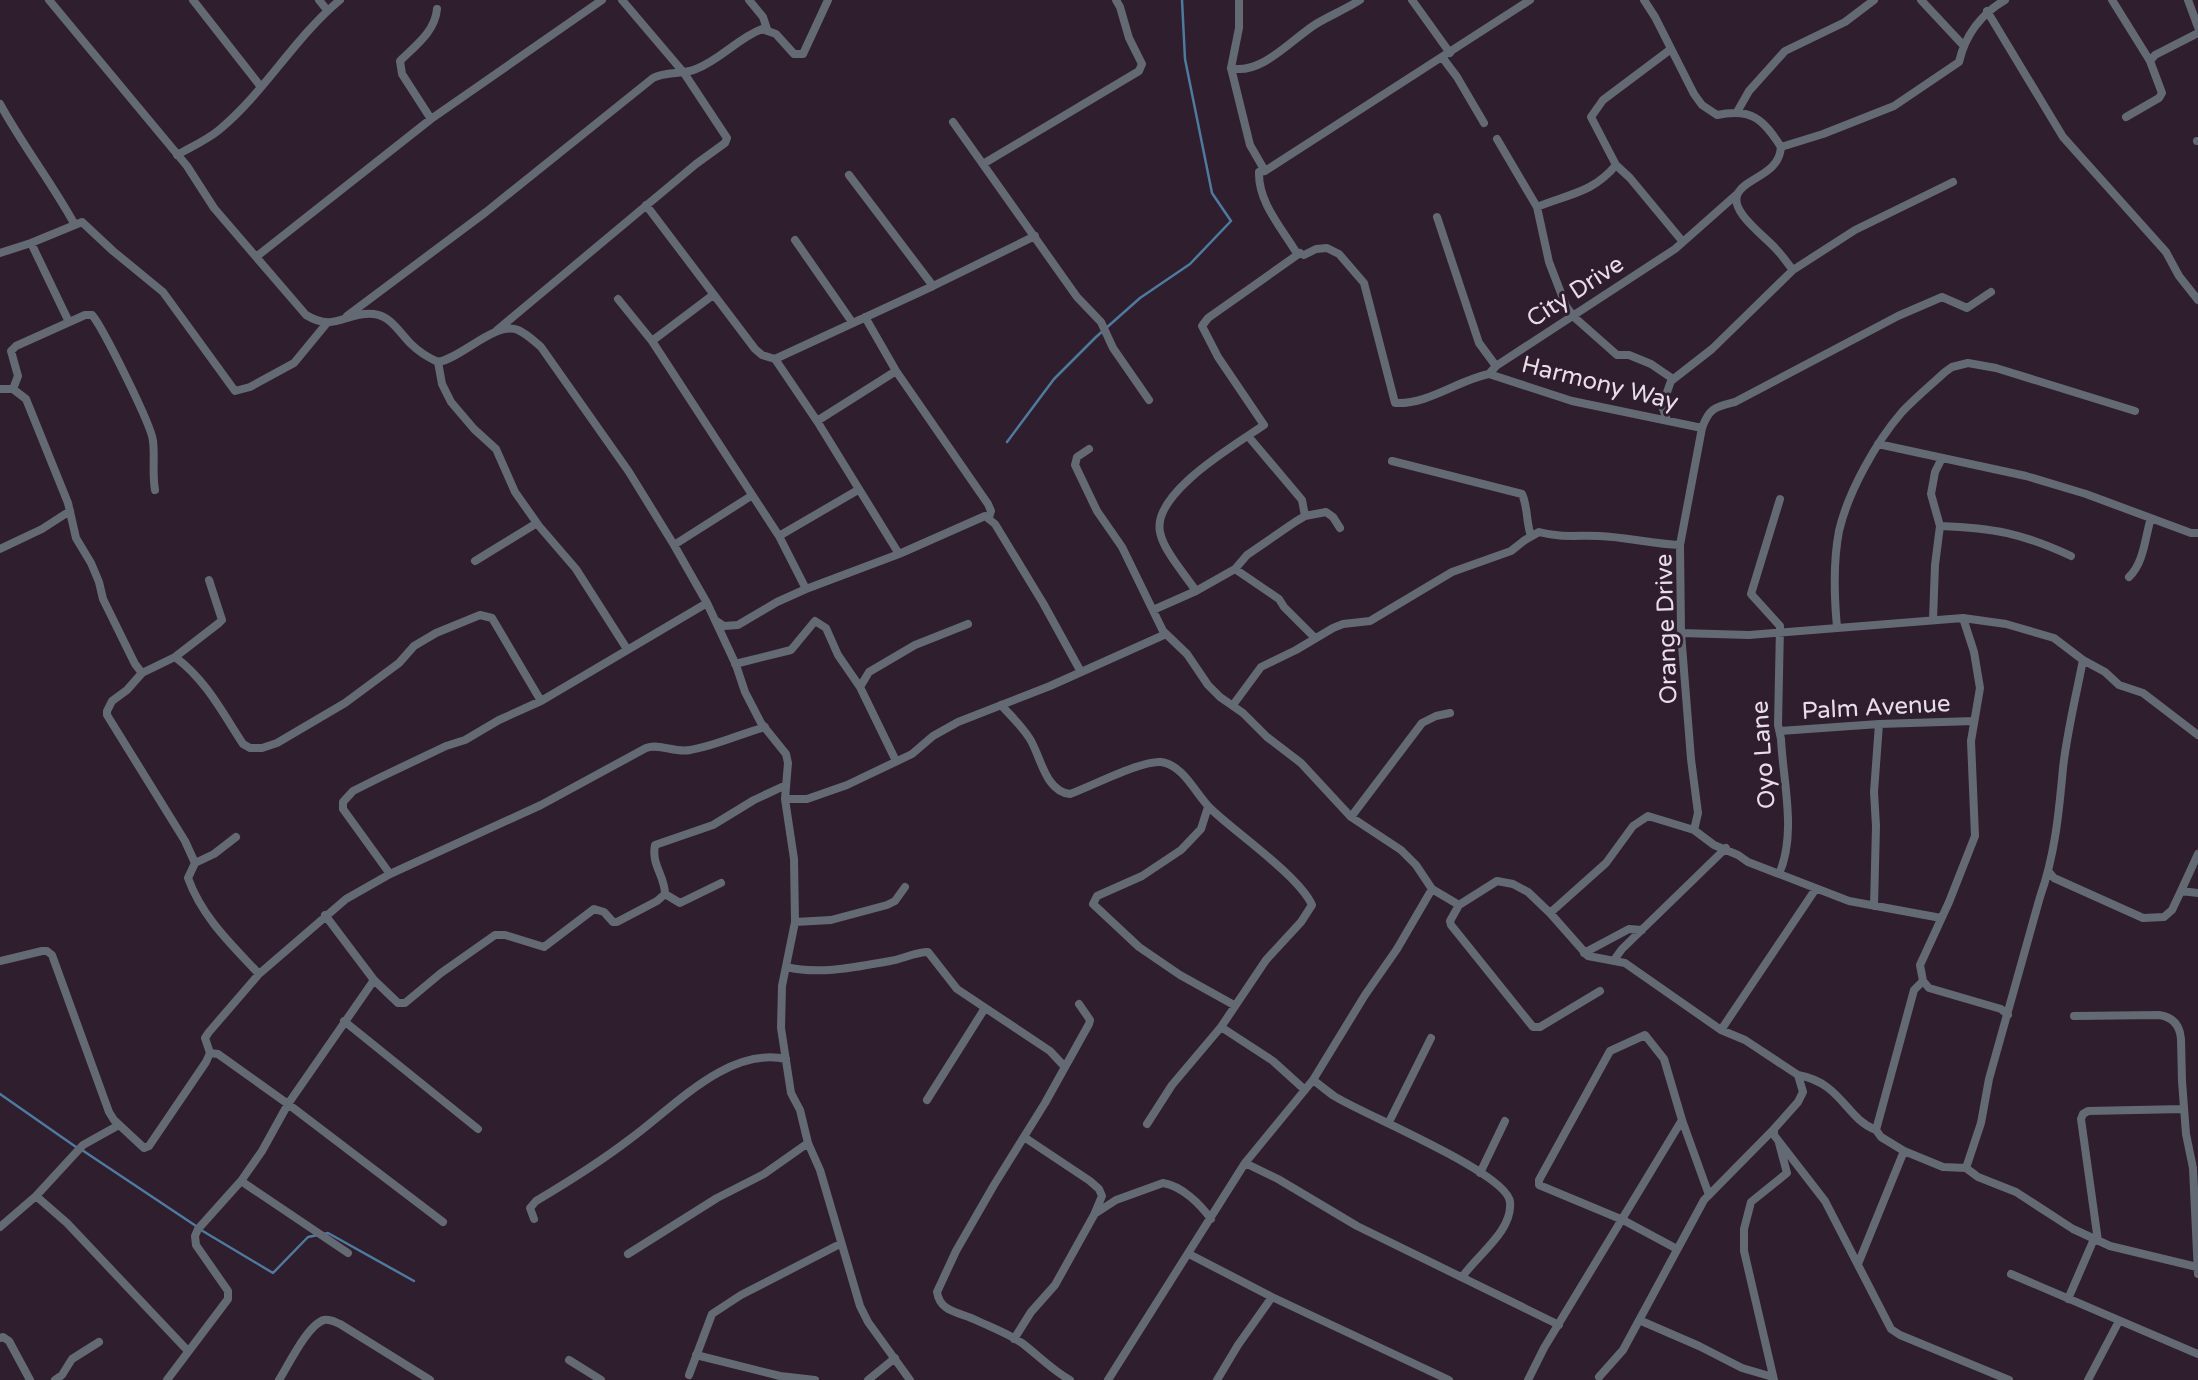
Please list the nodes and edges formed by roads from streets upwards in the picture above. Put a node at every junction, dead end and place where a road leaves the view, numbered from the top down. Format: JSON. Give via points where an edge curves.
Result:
{"nodes":[{"id":1,"x":49,"y":0,"type":"edge"},
{"id":2,"x":193,"y":0,"type":"edge"},
{"id":3,"x":319,"y":0,"type":"edge"},
{"id":4,"x":340,"y":0,"type":"edge"},
{"id":5,"x":602,"y":0,"type":"edge"},
{"id":6,"x":622,"y":0,"type":"edge"},
{"id":7,"x":749,"y":0,"type":"edge"},
{"id":8,"x":828,"y":0,"type":"edge"},
{"id":9,"x":1116,"y":0,"type":"edge"},
{"id":10,"x":1239,"y":0,"type":"edge"},
{"id":11,"x":1360,"y":0,"type":"edge"},
{"id":12,"x":1412,"y":0,"type":"edge"},
{"id":13,"x":1530,"y":0,"type":"edge"},
{"id":14,"x":1644,"y":0,"type":"edge"},
{"id":15,"x":1874,"y":0,"type":"edge"},
{"id":16,"x":1921,"y":0,"type":"edge"},
{"id":17,"x":2005,"y":0,"type":"edge"},
{"id":18,"x":2112,"y":0,"type":"edge"},
{"id":19,"x":2188,"y":0,"type":"edge"},
{"id":20,"x":437,"y":9,"type":"dead end"},
{"id":21,"x":327,"y":10,"type":"junction"},
{"id":22,"x":1987,"y":10,"type":"junction"},
{"id":23,"x":2198,"y":27,"type":"edge"},
{"id":24,"x":767,"y":29,"type":"junction"},
{"id":25,"x":2198,"y":33,"type":"edge"},
{"id":26,"x":1963,"y":45,"type":"junction"},
{"id":27,"x":1671,"y":49,"type":"junction"},
{"id":28,"x":1446,"y":55,"type":"junction"},
{"id":29,"x":2150,"y":61,"type":"junction"},
{"id":30,"x":1231,"y":68,"type":"junction"},
{"id":31,"x":684,"y":73,"type":"junction"},
{"id":32,"x":261,"y":87,"type":"junction"},
{"id":33,"x":0,"y":104,"type":"edge"},
{"id":34,"x":1737,"y":112,"type":"junction"},
{"id":35,"x":2126,"y":117,"type":"dead end"},
{"id":36,"x":431,"y":119,"type":"junction"},
{"id":37,"x":953,"y":122,"type":"dead end"},
{"id":38,"x":1484,"y":124,"type":"dead end"},
{"id":39,"x":1497,"y":139,"type":"dead end"},
{"id":40,"x":1782,"y":147,"type":"junction"},
{"id":41,"x":177,"y":155,"type":"junction"},
{"id":42,"x":983,"y":164,"type":"junction"},
{"id":43,"x":1616,"y":165,"type":"junction"},
{"id":44,"x":1265,"y":171,"type":"junction"},
{"id":45,"x":849,"y":175,"type":"dead end"},
{"id":46,"x":1953,"y":182,"type":"dead end"},
{"id":47,"x":1736,"y":195,"type":"junction"},
{"id":48,"x":646,"y":205,"type":"junction"},
{"id":49,"x":1537,"y":207,"type":"junction"},
{"id":50,"x":1437,"y":217,"type":"dead end"},
{"id":51,"x":75,"y":225,"type":"junction"},
{"id":52,"x":1035,"y":236,"type":"junction"},
{"id":53,"x":794,"y":240,"type":"dead end"},
{"id":54,"x":1683,"y":242,"type":"junction"},
{"id":55,"x":31,"y":243,"type":"junction"},
{"id":56,"x":0,"y":253,"type":"edge"},
{"id":57,"x":1298,"y":253,"type":"junction"},
{"id":58,"x":256,"y":257,"type":"junction"},
{"id":59,"x":1793,"y":270,"type":"junction"},
{"id":60,"x":933,"y":286,"type":"junction"},
{"id":61,"x":1991,"y":292,"type":"dead end"},
{"id":62,"x":713,"y":295,"type":"junction"},
{"id":63,"x":370,"y":299,"type":"junction"},
{"id":64,"x":618,"y":299,"type":"dead end"},
{"id":65,"x":2198,"y":300,"type":"edge"},
{"id":66,"x":373,"y":314,"type":"junction"},
{"id":67,"x":865,"y":317,"type":"junction"},
{"id":68,"x":1574,"y":317,"type":"junction"},
{"id":69,"x":69,"y":322,"type":"junction"},
{"id":70,"x":339,"y":322,"type":"junction"},
{"id":71,"x":852,"y":322,"type":"junction"},
{"id":72,"x":327,"y":323,"type":"junction"},
{"id":73,"x":494,"y":332,"type":"junction"},
{"id":74,"x":652,"y":341,"type":"junction"},
{"id":75,"x":775,"y":359,"type":"junction"},
{"id":76,"x":438,"y":362,"type":"junction"},
{"id":77,"x":1496,"y":366,"type":"junction"},
{"id":78,"x":896,"y":371,"type":"junction"},
{"id":79,"x":1489,"y":374,"type":"junction"},
{"id":80,"x":1673,"y":379,"type":"junction"},
{"id":81,"x":0,"y":389,"type":"edge"},
{"id":82,"x":13,"y":389,"type":"junction"},
{"id":83,"x":1149,"y":400,"type":"dead end"},
{"id":84,"x":2135,"y":411,"type":"dead end"},
{"id":85,"x":1667,"y":419,"type":"junction"},
{"id":86,"x":817,"y":421,"type":"junction"},
{"id":87,"x":1702,"y":428,"type":"junction"},
{"id":88,"x":1248,"y":436,"type":"junction"},
{"id":89,"x":1878,"y":444,"type":"junction"},
{"id":90,"x":1088,"y":449,"type":"dead end"},
{"id":91,"x":1942,"y":458,"type":"junction"},
{"id":92,"x":1392,"y":461,"type":"dead end"},
{"id":93,"x":858,"y":489,"type":"junction"},
{"id":94,"x":155,"y":490,"type":"dead end"},
{"id":95,"x":751,"y":496,"type":"junction"},
{"id":96,"x":1780,"y":499,"type":"dead end"},
{"id":97,"x":69,"y":511,"type":"junction"},
{"id":98,"x":1305,"y":516,"type":"junction"},
{"id":99,"x":989,"y":517,"type":"junction"},
{"id":100,"x":2151,"y":518,"type":"junction"},
{"id":101,"x":537,"y":523,"type":"junction"},
{"id":102,"x":1940,"y":526,"type":"junction"},
{"id":103,"x":1339,"y":528,"type":"dead end"},
{"id":104,"x":2198,"y":533,"type":"edge"},
{"id":105,"x":779,"y":536,"type":"junction"},
{"id":106,"x":1531,"y":536,"type":"junction"},
{"id":107,"x":674,"y":545,"type":"junction"},
{"id":108,"x":1681,"y":545,"type":"junction"},
{"id":109,"x":0,"y":549,"type":"edge"},
{"id":110,"x":899,"y":554,"type":"junction"},
{"id":111,"x":2071,"y":556,"type":"dead end"},
{"id":112,"x":475,"y":561,"type":"dead end"},
{"id":113,"x":1236,"y":569,"type":"junction"},
{"id":114,"x":2129,"y":577,"type":"dead end"},
{"id":115,"x":209,"y":580,"type":"dead end"},
{"id":116,"x":806,"y":589,"type":"junction"},
{"id":117,"x":1196,"y":591,"type":"junction"},
{"id":118,"x":707,"y":603,"type":"junction"},
{"id":119,"x":1153,"y":610,"type":"junction"},
{"id":120,"x":1963,"y":618,"type":"junction"},
{"id":121,"x":714,"y":619,"type":"junction"},
{"id":122,"x":1933,"y":620,"type":"junction"},
{"id":123,"x":968,"y":624,"type":"dead end"},
{"id":124,"x":1837,"y":627,"type":"junction"},
{"id":125,"x":1780,"y":632,"type":"junction"},
{"id":126,"x":1681,"y":633,"type":"junction"},
{"id":127,"x":1166,"y":634,"type":"junction"},
{"id":128,"x":1315,"y":638,"type":"junction"},
{"id":129,"x":626,"y":649,"type":"junction"},
{"id":130,"x":175,"y":657,"type":"junction"},
{"id":131,"x":2083,"y":660,"type":"junction"},
{"id":132,"x":735,"y":664,"type":"junction"},
{"id":133,"x":1081,"y":672,"type":"junction"},
{"id":134,"x":142,"y":673,"type":"junction"},
{"id":135,"x":860,"y":687,"type":"junction"},
{"id":136,"x":541,"y":701,"type":"junction"},
{"id":137,"x":1001,"y":705,"type":"junction"},
{"id":138,"x":1233,"y":705,"type":"junction"},
{"id":139,"x":1450,"y":713,"type":"dead end"},
{"id":140,"x":1974,"y":721,"type":"junction"},
{"id":141,"x":1879,"y":724,"type":"junction"},
{"id":142,"x":765,"y":727,"type":"junction"},
{"id":143,"x":1780,"y":732,"type":"junction"},
{"id":144,"x":2198,"y":736,"type":"edge"},
{"id":145,"x":896,"y":761,"type":"junction"},
{"id":146,"x":786,"y":785,"type":"junction"},
{"id":147,"x":785,"y":799,"type":"junction"},
{"id":148,"x":1208,"y":807,"type":"junction"},
{"id":149,"x":1351,"y":817,"type":"junction"},
{"id":150,"x":1694,"y":830,"type":"junction"},
{"id":151,"x":236,"y":837,"type":"dead end"},
{"id":152,"x":1726,"y":848,"type":"junction"},
{"id":153,"x":2198,"y":854,"type":"edge"},
{"id":154,"x":195,"y":863,"type":"junction"},
{"id":155,"x":2049,"y":872,"type":"junction"},
{"id":156,"x":390,"y":874,"type":"junction"},
{"id":157,"x":1779,"y":874,"type":"junction"},
{"id":158,"x":721,"y":883,"type":"dead end"},
{"id":159,"x":905,"y":887,"type":"dead end"},
{"id":160,"x":1432,"y":889,"type":"junction"},
{"id":161,"x":1815,"y":890,"type":"junction"},
{"id":162,"x":2181,"y":891,"type":"junction"},
{"id":163,"x":2198,"y":893,"type":"edge"},
{"id":164,"x":665,"y":894,"type":"junction"},
{"id":165,"x":1460,"y":905,"type":"junction"},
{"id":166,"x":1874,"y":905,"type":"junction"},
{"id":167,"x":1550,"y":913,"type":"junction"},
{"id":168,"x":325,"y":915,"type":"junction"},
{"id":169,"x":1941,"y":918,"type":"junction"},
{"id":170,"x":795,"y":922,"type":"junction"},
{"id":171,"x":1642,"y":930,"type":"junction"},
{"id":172,"x":1584,"y":953,"type":"junction"},
{"id":173,"x":1614,"y":960,"type":"junction"},
{"id":174,"x":0,"y":961,"type":"edge"},
{"id":175,"x":786,"y":967,"type":"junction"},
{"id":176,"x":259,"y":974,"type":"junction"},
{"id":177,"x":374,"y":980,"type":"junction"},
{"id":178,"x":1923,"y":981,"type":"junction"},
{"id":179,"x":1600,"y":991,"type":"dead end"},
{"id":180,"x":1079,"y":1004,"type":"dead end"},
{"id":181,"x":1234,"y":1005,"type":"junction"},
{"id":182,"x":985,"y":1008,"type":"junction"},
{"id":183,"x":2008,"y":1015,"type":"junction"},
{"id":184,"x":2074,"y":1016,"type":"dead end"},
{"id":185,"x":344,"y":1021,"type":"junction"},
{"id":186,"x":1221,"y":1027,"type":"junction"},
{"id":187,"x":1721,"y":1030,"type":"junction"},
{"id":188,"x":1431,"y":1038,"type":"dead end"},
{"id":189,"x":210,"y":1053,"type":"junction"},
{"id":190,"x":786,"y":1059,"type":"junction"},
{"id":191,"x":1064,"y":1066,"type":"junction"},
{"id":192,"x":1798,"y":1075,"type":"junction"},
{"id":193,"x":1313,"y":1080,"type":"junction"},
{"id":194,"x":1305,"y":1090,"type":"junction"},
{"id":195,"x":927,"y":1100,"type":"dead end"},
{"id":196,"x":288,"y":1104,"type":"junction"},
{"id":197,"x":2184,"y":1109,"type":"junction"},
{"id":198,"x":1682,"y":1120,"type":"junction"},
{"id":199,"x":1505,"y":1121,"type":"dead end"},
{"id":200,"x":1389,"y":1122,"type":"junction"},
{"id":201,"x":1147,"y":1124,"type":"dead end"},
{"id":202,"x":119,"y":1125,"type":"junction"},
{"id":203,"x":478,"y":1129,"type":"dead end"},
{"id":204,"x":1774,"y":1129,"type":"junction"},
{"id":205,"x":1877,"y":1130,"type":"junction"},
{"id":206,"x":1024,"y":1137,"type":"junction"},
{"id":207,"x":1779,"y":1140,"type":"junction"},
{"id":208,"x":808,"y":1143,"type":"junction"},
{"id":209,"x":1904,"y":1151,"type":"junction"},
{"id":210,"x":1245,"y":1163,"type":"junction"},
{"id":211,"x":1966,"y":1168,"type":"junction"},
{"id":212,"x":2195,"y":1171,"type":"edge"},
{"id":213,"x":1480,"y":1173,"type":"junction"},
{"id":214,"x":241,"y":1181,"type":"junction"},
{"id":215,"x":1709,"y":1195,"type":"junction"},
{"id":216,"x":36,"y":1196,"type":"junction"},
{"id":217,"x":1202,"y":1205,"type":"junction"},
{"id":218,"x":1219,"y":1207,"type":"junction"},
{"id":219,"x":1094,"y":1215,"type":"junction"},
{"id":220,"x":534,"y":1219,"type":"dead end"},
{"id":221,"x":1211,"y":1219,"type":"junction"},
{"id":222,"x":1623,"y":1220,"type":"junction"},
{"id":223,"x":443,"y":1222,"type":"dead end"},
{"id":224,"x":0,"y":1227,"type":"edge"},
{"id":225,"x":2096,"y":1240,"type":"junction"},
{"id":226,"x":840,"y":1244,"type":"junction"},
{"id":227,"x":1677,"y":1249,"type":"junction"},
{"id":228,"x":348,"y":1253,"type":"dead end"},
{"id":229,"x":628,"y":1254,"type":"dead end"},
{"id":230,"x":1189,"y":1254,"type":"junction"},
{"id":231,"x":1858,"y":1264,"type":"junction"},
{"id":232,"x":2197,"y":1268,"type":"edge"},
{"id":233,"x":2011,"y":1274,"type":"dead end"},
{"id":234,"x":2198,"y":1274,"type":"edge"},
{"id":235,"x":1462,"y":1276,"type":"junction"},
{"id":236,"x":1272,"y":1297,"type":"junction"},
{"id":237,"x":2068,"y":1299,"type":"junction"},
{"id":238,"x":1639,"y":1320,"type":"junction"},
{"id":239,"x":2119,"y":1321,"type":"junction"},
{"id":240,"x":1559,"y":1325,"type":"junction"},
{"id":241,"x":0,"y":1338,"type":"edge"},
{"id":242,"x":1014,"y":1339,"type":"junction"},
{"id":243,"x":99,"y":1342,"type":"dead end"},
{"id":244,"x":188,"y":1351,"type":"junction"},
{"id":245,"x":2198,"y":1354,"type":"edge"},
{"id":246,"x":696,"y":1355,"type":"junction"},
{"id":247,"x":895,"y":1358,"type":"junction"},
{"id":248,"x":569,"y":1360,"type":"dead end"},
{"id":249,"x":1986,"y":1371,"type":"junction"},
{"id":250,"x":689,"y":1375,"type":"dead end"},
{"id":251,"x":1599,"y":1377,"type":"dead end"},
{"id":252,"x":1773,"y":1379,"type":"edge"},
{"id":253,"x":30,"y":1380,"type":"edge"},
{"id":254,"x":55,"y":1380,"type":"edge"},
{"id":255,"x":167,"y":1380,"type":"edge"},
{"id":256,"x":279,"y":1380,"type":"edge"},
{"id":257,"x":430,"y":1380,"type":"edge"},
{"id":258,"x":601,"y":1380,"type":"edge"},
{"id":259,"x":815,"y":1380,"type":"edge"},
{"id":260,"x":868,"y":1380,"type":"edge"},
{"id":261,"x":911,"y":1380,"type":"edge"},
{"id":262,"x":1070,"y":1380,"type":"edge"},
{"id":263,"x":1108,"y":1380,"type":"edge"},
{"id":264,"x":1218,"y":1380,"type":"edge"},
{"id":265,"x":1449,"y":1380,"type":"edge"},
{"id":266,"x":1528,"y":1380,"type":"edge"},
{"id":267,"x":1982,"y":1380,"type":"edge"},
{"id":268,"x":2010,"y":1380,"type":"edge"},
{"id":269,"x":2088,"y":1380,"type":"edge"}],
"edges":[{"from":1,"to":41,"type":"street"},
{"from":2,"to":32,"type":"street"},
{"from":3,"to":21,"type":"street"},
{"from":4,"to":21,"type":"street"},
{"from":5,"to":36,"type":"street"},
{"from":6,"to":31,"type":"street"},
{"from":7,"to":24,"type":"street"},
{"from":8,"to":24,"type":"street","via":[[803,54],[794,54]]},
{"from":9,"to":42,"type":"street","via":[[1142,64],[1139,71]]},
{"from":10,"to":30,"type":"street"},
{"from":11,"to":30,"type":"street","via":[[1275,54],[1246,69]]},
{"from":12,"to":28,"type":"street"},
{"from":13,"to":28,"type":"street"},
{"from":14,"to":27,"type":"street"},
{"from":15,"to":34,"type":"street","via":[[1845,22],[1785,51],[1749,91]]},
{"from":16,"to":26,"type":"street"},
{"from":17,"to":22,"type":"street"},
{"from":18,"to":29,"type":"street"},
{"from":19,"to":23,"type":"street"},
{"from":20,"to":36,"type":"street","via":[[431,30],[400,61],[402,74]]},
{"from":21,"to":32,"type":"street"},
{"from":22,"to":26,"type":"street"},
{"from":22,"to":65,"type":"street","via":[[2063,137],[2166,252]]},
{"from":24,"to":31,"type":"street","via":[[755,31],[711,62]]},
{"from":25,"to":29,"type":"street"},
{"from":26,"to":40,"type":"street","via":[[1959,62],[1894,106]]},
{"from":27,"to":34,"type":"street","via":[[1702,105],[1717,115]]},
{"from":27,"to":43,"type":"street","via":[[1603,100],[1591,117]]},
{"from":28,"to":38,"type":"street"},
{"from":28,"to":44,"type":"street"},
{"from":29,"to":35,"type":"street","via":[[2161,95]]},
{"from":30,"to":44,"type":"street","via":[[1250,145]]},
{"from":31,"to":48,"type":"street","via":[[727,138]]},
{"from":31,"to":63,"type":"street","via":[[660,74],[644,84]]},
{"from":32,"to":41,"type":"street","via":[[217,131]]},
{"from":33,"to":51,"type":"street"},
{"from":34,"to":40,"type":"street","via":[[1758,118]]},
{"from":36,"to":58,"type":"street"},
{"from":37,"to":42,"type":"street"},
{"from":39,"to":49,"type":"street"},
{"from":40,"to":47,"type":"street","name":"City Drive","via":[[1764,175]]},
{"from":41,"to":58,"type":"street"},
{"from":42,"to":52,"type":"street"},
{"from":43,"to":49,"type":"street","via":[[1592,187]]},
{"from":43,"to":54,"type":"street"},
{"from":44,"to":57,"type":"street","via":[[1259,172],[1258,186],[1264,201]]},
{"from":45,"to":60,"type":"street"},
{"from":46,"to":59,"type":"street","via":[[1855,230]]},
{"from":47,"to":54,"type":"street","name":"City Drive"},
{"from":47,"to":59,"type":"street","via":[[1741,212]]},
{"from":48,"to":62,"type":"street"},
{"from":48,"to":73,"type":"street"},
{"from":49,"to":68,"type":"street","via":[[1549,262]]},
{"from":50,"to":77,"type":"street","via":[[1479,344]]},
{"from":51,"to":55,"type":"street"},
{"from":51,"to":72,"type":"street","via":[[82,222],[163,292],[235,391],[295,363]]},
{"from":52,"to":60,"type":"street"},
{"from":52,"to":83,"type":"street","via":[[1077,297],[1101,322]]},
{"from":53,"to":71,"type":"street"},
{"from":54,"to":68,"type":"street","name":"City Drive"},
{"from":55,"to":56,"type":"street"},
{"from":55,"to":69,"type":"street"},
{"from":57,"to":79,"type":"street","via":[[1327,247],[1364,283],[1395,403],[1419,401]]},
{"from":57,"to":88,"type":"street","via":[[1202,326],[1264,425]]},
{"from":58,"to":72,"type":"street","via":[[306,314]]},
{"from":59,"to":80,"type":"street","via":[[1712,349]]},
{"from":60,"to":67,"type":"street"},
{"from":61,"to":87,"type":"street","via":[[1972,307],[1942,297],[1898,316],[1761,389],[1712,409]]},
{"from":62,"to":74,"type":"street"},
{"from":62,"to":75,"type":"street","via":[[755,349]]},
{"from":63,"to":66,"type":"street"},
{"from":63,"to":70,"type":"street"},
{"from":64,"to":74,"type":"street"},
{"from":66,"to":70,"type":"street"},
{"from":66,"to":76,"type":"street","via":[[390,320],[424,355]]},
{"from":67,"to":71,"type":"street"},
{"from":67,"to":78,"type":"street"},
{"from":68,"to":77,"type":"street","name":"City Drive"},
{"from":68,"to":80,"type":"street","via":[[1617,355],[1640,359]]},
{"from":69,"to":82,"type":"street","via":[[11,351],[18,376]]},
{"from":69,"to":94,"type":"street","via":[[88,314],[95,318],[137,400],[153,439]]},
{"from":70,"to":72,"type":"street"},
{"from":71,"to":75,"type":"street"},
{"from":73,"to":76,"type":"street","via":[[457,356]]},
{"from":73,"to":107,"type":"street","via":[[515,329],[541,347]]},
{"from":74,"to":95,"type":"street"},
{"from":75,"to":86,"type":"street"},
{"from":76,"to":101,"type":"street","via":[[451,402],[496,449],[509,482]]},
{"from":77,"to":79,"type":"street","name":"City Drive"},
{"from":78,"to":86,"type":"street"},
{"from":78,"to":99,"type":"street","via":[[988,504]]},
{"from":79,"to":85,"type":"street","name":"Harmony Way","via":[[1572,401]]},
{"from":80,"to":85,"type":"street","via":[[1662,406]]},
{"from":81,"to":82,"type":"street"},
{"from":82,"to":97,"type":"street","via":[[26,399]]},
{"from":84,"to":89,"type":"street","via":[[1968,363],[1945,372],[1903,411]]},
{"from":85,"to":87,"type":"street","name":"Harmony Way"},
{"from":86,"to":93,"type":"street"},
{"from":87,"to":108,"type":"street","name":"Orange Drive"},
{"from":88,"to":98,"type":"street","via":[[1302,500]]},
{"from":88,"to":117,"type":"street","via":[[1185,480],[1158,520],[1160,536]]},
{"from":89,"to":91,"type":"street"},
{"from":89,"to":124,"type":"street","via":[[1840,528],[1835,567]]},
{"from":90,"to":119,"type":"street","via":[[1074,466]]},
{"from":91,"to":100,"type":"street","via":[[2026,476]]},
{"from":91,"to":102,"type":"street","via":[[1931,494]]},
{"from":92,"to":106,"type":"street","via":[[1522,494]]},
{"from":93,"to":105,"type":"street"},
{"from":93,"to":110,"type":"street"},
{"from":95,"to":105,"type":"street"},
{"from":95,"to":107,"type":"street"},
{"from":96,"to":125,"type":"street","via":[[1751,594],[1779,623]]},
{"from":97,"to":109,"type":"street"},
{"from":97,"to":134,"type":"street","via":[[103,599]]},
{"from":98,"to":103,"type":"street","via":[[1326,512]]},
{"from":98,"to":113,"type":"street","via":[[1247,555]]},
{"from":99,"to":110,"type":"street"},
{"from":99,"to":133,"type":"street"},
{"from":100,"to":104,"type":"street"},
{"from":100,"to":114,"type":"street","via":[[2138,566]]},
{"from":101,"to":112,"type":"street"},
{"from":101,"to":129,"type":"street","via":[[576,569]]},
{"from":102,"to":111,"type":"street","via":[[1997,530],[2035,539]]},
{"from":102,"to":122,"type":"street"},
{"from":105,"to":116,"type":"street"},
{"from":106,"to":108,"type":"street","via":[[1600,536]]},
{"from":106,"to":128,"type":"street","via":[[1511,551],[1452,572],[1370,621],[1343,624]]},
{"from":107,"to":118,"type":"street"},
{"from":108,"to":126,"type":"street","name":"Orange Drive"},
{"from":110,"to":116,"type":"street"},
{"from":113,"to":117,"type":"street"},
{"from":113,"to":128,"type":"street","via":[[1279,599]]},
{"from":115,"to":130,"type":"street","via":[[222,620]]},
{"from":116,"to":121,"type":"street","via":[[738,625],[724,626]]},
{"from":117,"to":119,"type":"street"},
{"from":118,"to":121,"type":"street"},
{"from":118,"to":129,"type":"street"},
{"from":119,"to":127,"type":"street"},
{"from":120,"to":122,"type":"street"},
{"from":120,"to":131,"type":"street","via":[[2039,632]]},
{"from":120,"to":140,"type":"street","via":[[1980,680]]},
{"from":121,"to":132,"type":"street"},
{"from":122,"to":124,"type":"street"},
{"from":123,"to":135,"type":"street","via":[[915,645],[869,672]]},
{"from":124,"to":125,"type":"street"},
{"from":125,"to":126,"type":"street"},
{"from":125,"to":143,"type":"street","name":"Oyo Lane"},
{"from":126,"to":150,"type":"street","name":"Orange Drive","via":[[1698,813]]},
{"from":127,"to":133,"type":"street"},
{"from":127,"to":138,"type":"street","via":[[1208,685]]},
{"from":128,"to":138,"type":"street","via":[[1261,667]]},
{"from":129,"to":136,"type":"street"},
{"from":130,"to":134,"type":"street"},
{"from":130,"to":136,"type":"street","via":[[194,672],[250,748],[277,743],[354,696],[414,646],[480,615],[492,618]]},
{"from":131,"to":144,"type":"street","via":[[2119,685],[2143,693]]},
{"from":131,"to":155,"type":"street"},
{"from":132,"to":135,"type":"street","via":[[791,650],[815,621],[826,628]]},
{"from":132,"to":142,"type":"street"},
{"from":133,"to":137,"type":"street"},
{"from":134,"to":154,"type":"street","via":[[112,701],[107,715]]},
{"from":135,"to":145,"type":"street"},
{"from":136,"to":156,"type":"street","via":[[346,797],[344,808]]},
{"from":137,"to":145,"type":"street","via":[[946,728]]},
{"from":137,"to":148,"type":"street","via":[[1031,741],[1051,783],[1063,793],[1142,764],[1162,762],[1177,769]]},
{"from":138,"to":149,"type":"street","via":[[1301,763]]},
{"from":139,"to":149,"type":"street","via":[[1422,723]]},
{"from":140,"to":141,"type":"street","name":"Palm Avenue"},
{"from":140,"to":169,"type":"street","via":[[1975,836]]},
{"from":141,"to":143,"type":"street","name":"Palm Avenue"},
{"from":141,"to":166,"type":"street"},
{"from":142,"to":146,"type":"street","via":[[786,754]]},
{"from":142,"to":156,"type":"street","via":[[693,750],[646,748],[541,805]]},
{"from":143,"to":157,"type":"street","name":"Oyo Lane","via":[[1788,830]]},
{"from":145,"to":147,"type":"street","via":[[827,794]]},
{"from":146,"to":147,"type":"street"},
{"from":146,"to":164,"type":"street","via":[[713,825],[656,845],[656,869]]},
{"from":147,"to":170,"type":"street","via":[[794,859]]},
{"from":148,"to":181,"type":"street","via":[[1301,888],[1312,905]]},
{"from":148,"to":181,"type":"street","via":[[1202,829],[1181,850],[1142,876],[1097,896],[1093,904],[1139,947]]},
{"from":149,"to":160,"type":"street","via":[[1401,850]]},
{"from":150,"to":152,"type":"street"},
{"from":150,"to":167,"type":"street","via":[[1656,817],[1640,820],[1606,863]]},
{"from":151,"to":154,"type":"street"},
{"from":152,"to":157,"type":"street"},
{"from":152,"to":171,"type":"street"},
{"from":153,"to":162,"type":"street"},
{"from":154,"to":176,"type":"street","via":[[188,878],[194,897]]},
{"from":155,"to":162,"type":"street","via":[[2156,920],[2172,910]]},
{"from":155,"to":183,"type":"street"},
{"from":156,"to":168,"type":"street"},
{"from":157,"to":161,"type":"street"},
{"from":158,"to":164,"type":"street","via":[[680,903]]},
{"from":159,"to":170,"type":"street","via":[[887,905],[831,920]]},
{"from":160,"to":165,"type":"street"},
{"from":160,"to":193,"type":"street"},
{"from":161,"to":166,"type":"street"},
{"from":161,"to":187,"type":"street"},
{"from":162,"to":163,"type":"street"},
{"from":164,"to":177,"type":"street","via":[[617,922],[593,909],[544,947],[495,935],[405,1003],[398,1003]]},
{"from":165,"to":167,"type":"street","via":[[1504,880],[1528,892]]},
{"from":165,"to":179,"type":"street","via":[[1451,925],[1533,1027]]},
{"from":166,"to":169,"type":"street"},
{"from":167,"to":172,"type":"street"},
{"from":168,"to":176,"type":"street"},
{"from":168,"to":177,"type":"street"},
{"from":169,"to":178,"type":"street","via":[[1920,965]]},
{"from":170,"to":175,"type":"street"},
{"from":171,"to":172,"type":"street","via":[[1629,929]]},
{"from":171,"to":173,"type":"street"},
{"from":172,"to":173,"type":"street"},
{"from":173,"to":187,"type":"street","via":[[1625,963]]},
{"from":174,"to":202,"type":"street","via":[[42,951],[52,955],[108,1112]]},
{"from":175,"to":182,"type":"street","via":[[822,971],[925,952],[952,984]]},
{"from":175,"to":190,"type":"street","via":[[781,1028]]},
{"from":176,"to":189,"type":"street","via":[[205,1038]]},
{"from":177,"to":185,"type":"street"},
{"from":178,"to":183,"type":"street","via":[[1935,991],[2001,1009]]},
{"from":178,"to":205,"type":"street","via":[[1914,990]]},
{"from":180,"to":191,"type":"street","via":[[1090,1020]]},
{"from":181,"to":186,"type":"street"},
{"from":182,"to":191,"type":"street","via":[[1050,1051]]},
{"from":182,"to":195,"type":"street"},
{"from":183,"to":211,"type":"street"},
{"from":184,"to":197,"type":"street","via":[[2171,1018],[2180,1032]]},
{"from":185,"to":196,"type":"street"},
{"from":185,"to":203,"type":"street"},
{"from":186,"to":194,"type":"street","via":[[1273,1061]]},
{"from":186,"to":201,"type":"street","via":[[1172,1085]]},
{"from":187,"to":192,"type":"street"},
{"from":188,"to":200,"type":"street"},
{"from":189,"to":196,"type":"street","via":[[218,1054]]},
{"from":189,"to":202,"type":"street","via":[[149,1146],[144,1148]]},
{"from":190,"to":208,"type":"street","via":[[791,1093]]},
{"from":190,"to":220,"type":"street","via":[[749,1060],[706,1081],[632,1138],[536,1201],[530,1208]]},
{"from":191,"to":206,"type":"street"},
{"from":192,"to":204,"type":"street","via":[[1803,1092]]},
{"from":192,"to":205,"type":"street","via":[[1827,1085],[1865,1124]]},
{"from":193,"to":194,"type":"street"},
{"from":193,"to":200,"type":"street","via":[[1335,1097]]},
{"from":194,"to":210,"type":"street"},
{"from":196,"to":214,"type":"street"},
{"from":196,"to":223,"type":"street"},
{"from":197,"to":212,"type":"street"},
{"from":197,"to":225,"type":"street","via":[[2082,1114]]},
{"from":198,"to":215,"type":"street"},
{"from":198,"to":222,"type":"street"},
{"from":198,"to":222,"type":"street","via":[[1664,1059],[1645,1035],[1611,1051],[1539,1185]]},
{"from":199,"to":213,"type":"street"},
{"from":200,"to":213,"type":"street"},
{"from":202,"to":216,"type":"street","via":[[83,1145]]},
{"from":204,"to":207,"type":"street"},
{"from":204,"to":215,"type":"street"},
{"from":205,"to":209,"type":"street"},
{"from":206,"to":219,"type":"street","via":[[1096,1186],[1102,1196]]},
{"from":206,"to":242,"type":"street","via":[[937,1292],[945,1308]]},
{"from":207,"to":231,"type":"street","via":[[1825,1201]]},
{"from":207,"to":252,"type":"street","via":[[1787,1173],[1751,1202],[1744,1229],[1744,1251]]},
{"from":208,"to":226,"type":"street"},
{"from":208,"to":229,"type":"street"},
{"from":209,"to":211,"type":"street","via":[[1943,1167]]},
{"from":209,"to":231,"type":"street"},
{"from":210,"to":218,"type":"street"},
{"from":210,"to":235,"type":"street","via":[[1357,1226]]},
{"from":211,"to":225,"type":"street"},
{"from":212,"to":232,"type":"street"},
{"from":213,"to":235,"type":"street","via":[[1508,1193],[1509,1216]]},
{"from":214,"to":228,"type":"street"},
{"from":214,"to":244,"type":"street","via":[[202,1222],[195,1236],[228,1298]]},
{"from":215,"to":227,"type":"street"},
{"from":216,"to":224,"type":"street"},
{"from":216,"to":244,"type":"street"},
{"from":217,"to":218,"type":"street"},
{"from":217,"to":219,"type":"street","via":[[1163,1183],[1116,1200]]},
{"from":217,"to":221,"type":"street"},
{"from":218,"to":221,"type":"street"},
{"from":219,"to":242,"type":"street","via":[[1055,1284]]},
{"from":221,"to":230,"type":"street"},
{"from":222,"to":227,"type":"street"},
{"from":222,"to":240,"type":"street"},
{"from":225,"to":232,"type":"street"},
{"from":225,"to":237,"type":"street"},
{"from":226,"to":246,"type":"street","via":[[720,1308],[709,1318]]},
{"from":226,"to":247,"type":"street","via":[[860,1306]]},
{"from":227,"to":238,"type":"street"},
{"from":230,"to":236,"type":"street"},
{"from":230,"to":263,"type":"street"},
{"from":231,"to":249,"type":"street","via":[[1891,1329]]},
{"from":232,"to":234,"type":"street"},
{"from":233,"to":237,"type":"street"},
{"from":235,"to":240,"type":"street"},
{"from":236,"to":264,"type":"street"},
{"from":236,"to":265,"type":"street"},
{"from":237,"to":239,"type":"street"},
{"from":238,"to":251,"type":"street","via":[[1623,1350]]},
{"from":238,"to":252,"type":"street"},
{"from":239,"to":245,"type":"street"},
{"from":239,"to":269,"type":"street"},
{"from":240,"to":266,"type":"street"},
{"from":241,"to":253,"type":"street","via":[[9,1341]]},
{"from":242,"to":262,"type":"street"},
{"from":243,"to":254,"type":"street","via":[[72,1359]]},
{"from":244,"to":255,"type":"street"},
{"from":246,"to":250,"type":"street"},
{"from":246,"to":259,"type":"street"},
{"from":247,"to":260,"type":"street"},
{"from":247,"to":261,"type":"street"},
{"from":248,"to":258,"type":"street"},
{"from":249,"to":267,"type":"street"},
{"from":249,"to":268,"type":"street"},
{"from":256,"to":257,"type":"street","via":[[311,1329],[329,1319]]}]}
